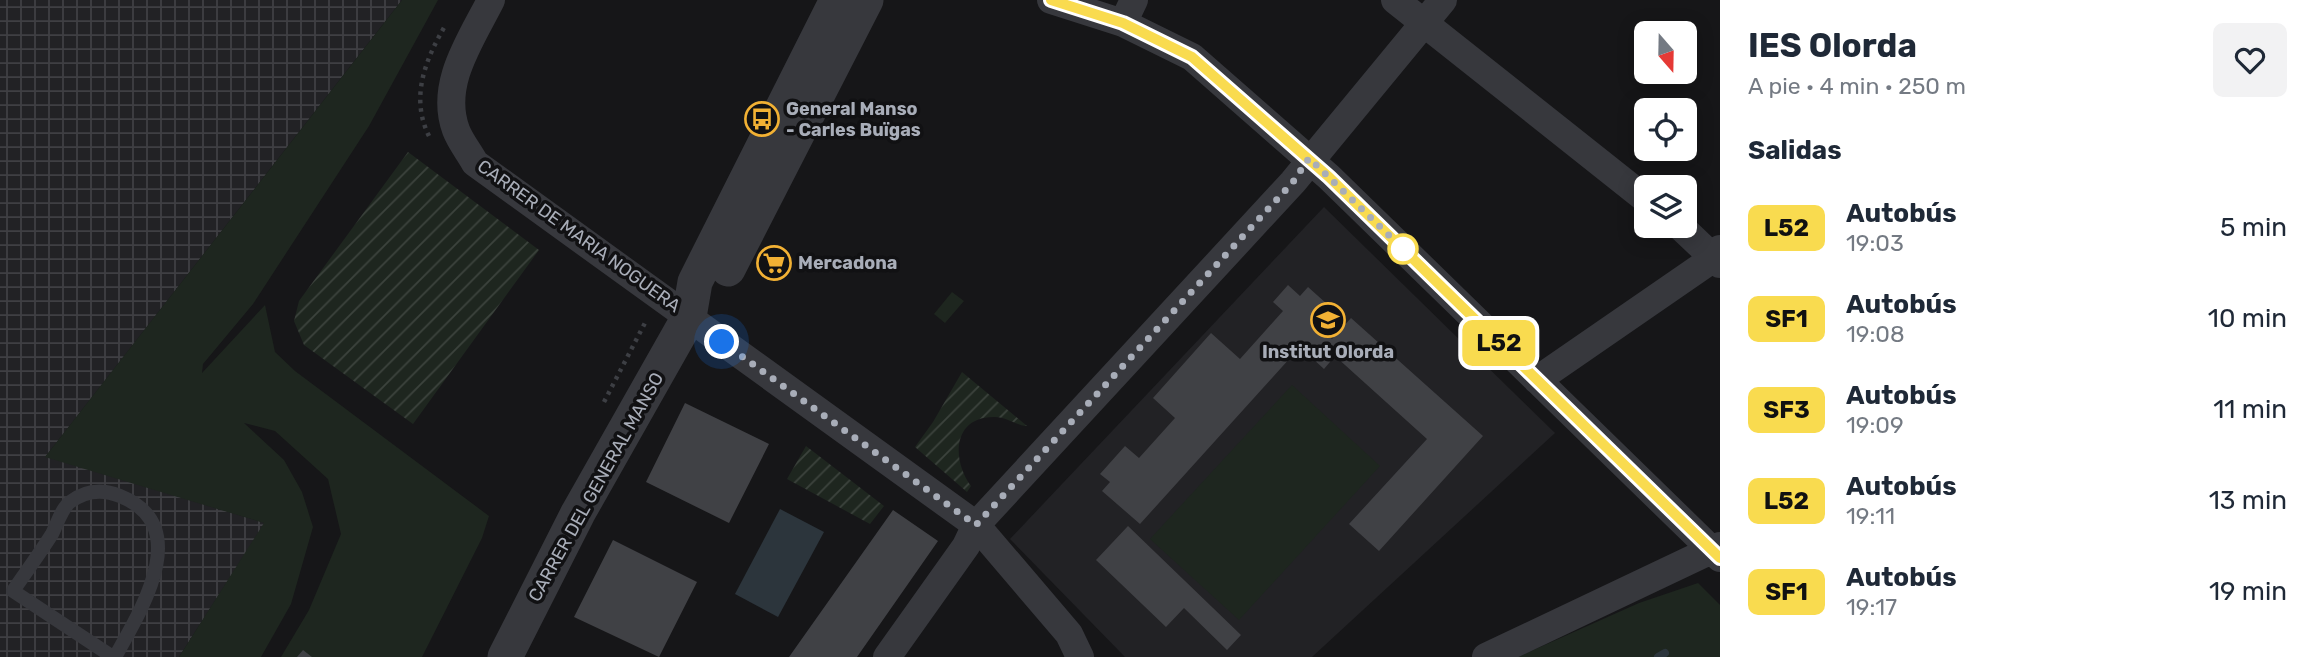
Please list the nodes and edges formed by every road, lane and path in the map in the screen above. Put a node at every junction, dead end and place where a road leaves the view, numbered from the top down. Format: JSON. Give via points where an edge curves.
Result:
{"nodes":[{"id":1,"x":491,"y":0,"type":"edge"},
{"id":2,"x":837,"y":0,"type":"edge"},
{"id":3,"x":866,"y":0,"type":"edge"},
{"id":4,"x":1051,"y":0,"type":"edge"},
{"id":5,"x":1395,"y":0,"type":"edge"},
{"id":6,"x":1443,"y":0,"type":"edge"},
{"id":7,"x":1128,"y":12,"type":"edge"},
{"id":8,"x":1423,"y":23,"type":"junction"},
{"id":9,"x":1309,"y":158,"type":"junction"},
{"id":10,"x":1634,"y":190,"type":"edge"},
{"id":11,"x":1695,"y":238,"type":"edge"},
{"id":12,"x":1718,"y":257,"type":"edge"},
{"id":13,"x":689,"y":317,"type":"junction"},
{"id":14,"x":1537,"y":380,"type":"junction"},
{"id":15,"x":976,"y":525,"type":"junction"},
{"id":16,"x":1718,"y":552,"type":"edge"},
{"id":17,"x":114,"y":657,"type":"edge"},
{"id":18,"x":505,"y":657,"type":"edge"},
{"id":19,"x":887,"y":657,"type":"edge"},
{"id":20,"x":1080,"y":657,"type":"edge"},
{"id":21,"x":1486,"y":657,"type":"edge"}],
"edges":[{"from":1,"to":13,"type":"street","name":"CARRER DE MARIA NOGUERA","via":[[458,64],[449,97],[456,130],[475,163]]},
{"from":2,"to":13,"type":"street","name":"CARRER DEL GENERAL MANSO","via":[[695,282]]},
{"from":3,"to":13,"type":"street","name":"CARRER DEL GENERAL MANSO","via":[[715,294]]},
{"from":4,"to":7,"type":"street"},
{"from":5,"to":8,"type":"street"},
{"from":6,"to":8,"type":"street"},
{"from":7,"to":9,"type":"street","via":[[1192,57]]},
{"from":8,"to":9,"type":"street"},
{"from":8,"to":10,"type":"street"},
{"from":9,"to":14,"type":"street"},
{"from":9,"to":15,"type":"street","via":[[1293,182]]},
{"from":11,"to":12,"type":"street"},
{"from":12,"to":14,"type":"street"},
{"from":13,"to":15,"type":"street","name":"CARRER DE MARIA NOGUERA"},
{"from":13,"to":18,"type":"street","name":"CARRER DEL GENERAL MANSO","via":[[578,513]]},
{"from":14,"to":16,"type":"street"},
{"from":15,"to":19,"type":"street"},
{"from":15,"to":20,"type":"street","name":"CARRER DE MARIA NOGUERA","via":[[1069,634]]},
{"from":16,"to":21,"type":"street"},
{"from":17,"to":17,"type":"lane","via":[[155,579],[159,555],[155,530],[140,507],[94,490],[68,502],[13,591]]}]}
